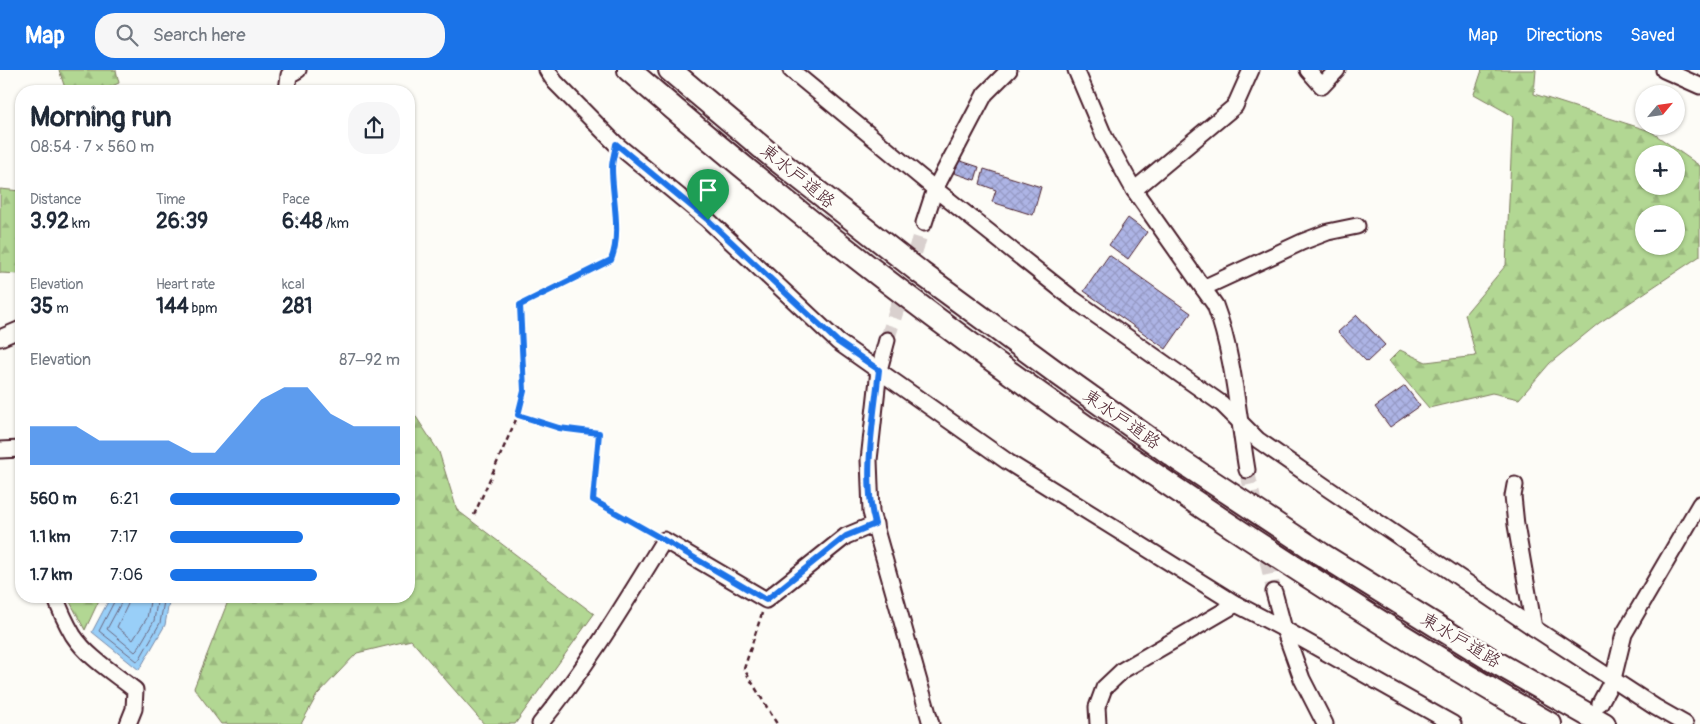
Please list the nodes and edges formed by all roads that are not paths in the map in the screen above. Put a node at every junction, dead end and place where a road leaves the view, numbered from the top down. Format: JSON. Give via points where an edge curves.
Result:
{"nodes":[{"id":1,"x":298,"y":70,"type":"edge"},
{"id":2,"x":547,"y":70,"type":"edge"},
{"id":3,"x":629,"y":70,"type":"edge"},
{"id":4,"x":670,"y":70,"type":"edge"},
{"id":5,"x":791,"y":70,"type":"edge"},
{"id":6,"x":1009,"y":70,"type":"edge"},
{"id":7,"x":1076,"y":70,"type":"edge"},
{"id":8,"x":1251,"y":70,"type":"edge"},
{"id":9,"x":1308,"y":70,"type":"edge"},
{"id":10,"x":1337,"y":70,"type":"edge"},
{"id":11,"x":1664,"y":70,"type":"edge"},
{"id":12,"x":288,"y":85,"type":"edge"},
{"id":13,"x":1700,"y":86,"type":"edge"},
{"id":14,"x":935,"y":189,"type":"junction"},
{"id":15,"x":1134,"y":190,"type":"junction"},
{"id":16,"x":924,"y":223,"type":"tunnel mouth"},
{"id":17,"x":1357,"y":226,"type":"dead end"},
{"id":18,"x":1203,"y":288,"type":"junction"},
{"id":19,"x":15,"y":332,"type":"edge"},
{"id":20,"x":0,"y":338,"type":"edge"},
{"id":21,"x":886,"y":340,"type":"tunnel mouth"},
{"id":22,"x":879,"y":370,"type":"junction"},
{"id":23,"x":1238,"y":420,"type":"junction"},
{"id":24,"x":0,"y":450,"type":"edge"},
{"id":25,"x":15,"y":450,"type":"edge"},
{"id":26,"x":1247,"y":470,"type":"tunnel mouth"},
{"id":27,"x":1515,"y":485,"type":"dead end"},
{"id":28,"x":1700,"y":504,"type":"edge"},
{"id":29,"x":875,"y":524,"type":"junction"},
{"id":30,"x":1274,"y":592,"type":"tunnel mouth"},
{"id":31,"x":58,"y":603,"type":"edge"},
{"id":32,"x":1236,"y":604,"type":"junction"},
{"id":33,"x":1534,"y":628,"type":"junction"},
{"id":34,"x":1284,"y":629,"type":"junction"},
{"id":35,"x":1613,"y":679,"type":"junction"},
{"id":36,"x":1602,"y":714,"type":"edge"},
{"id":37,"x":128,"y":724,"type":"edge"},
{"id":38,"x":540,"y":724,"type":"edge"},
{"id":39,"x":931,"y":724,"type":"edge"},
{"id":40,"x":1098,"y":724,"type":"edge"},
{"id":41,"x":1325,"y":724,"type":"edge"},
{"id":42,"x":1453,"y":724,"type":"edge"},
{"id":43,"x":1550,"y":724,"type":"edge"},
{"id":44,"x":1685,"y":724,"type":"edge"}],
"edges":[{"from":1,"to":12,"type":"street","via":[[289,75]]},
{"from":2,"to":22,"type":"street","via":[[616,144],[708,220],[838,342]]},
{"from":3,"to":43,"type":"highway","name":"東水戸道路","via":[[778,195],[1034,391],[1307,576]]},
{"from":4,"to":36,"type":"highway","name":"東水戸道路","via":[[772,156],[921,273],[1179,460],[1321,554],[1490,659]]},
{"from":5,"to":14,"type":"street"},
{"from":6,"to":14,"type":"street","via":[[985,94]]},
{"from":7,"to":15,"type":"street","via":[[1104,136]]},
{"from":8,"to":15,"type":"street","via":[[1235,106]]},
{"from":9,"to":10,"type":"street","via":[[1322,86]]},
{"from":11,"to":13,"type":"street"},
{"from":14,"to":16,"type":"street"},
{"from":14,"to":23,"type":"street","via":[[1073,299],[1222,404]]},
{"from":15,"to":18,"type":"street"},
{"from":17,"to":18,"type":"street","via":[[1302,242]]},
{"from":18,"to":23,"type":"street","via":[[1215,305],[1221,322]]},
{"from":19,"to":20,"type":"street"},
{"from":21,"to":22,"type":"street"},
{"from":22,"to":29,"type":"street","via":[[869,460],[871,512]]},
{"from":22,"to":32,"type":"street","via":[[1008,462]]},
{"from":23,"to":26,"type":"street"},
{"from":23,"to":33,"type":"street","via":[[1258,440],[1322,485]]},
{"from":24,"to":25,"type":"street"},
{"from":27,"to":33,"type":"street","via":[[1516,525]]},
{"from":28,"to":35,"type":"street","via":[[1624,634]]},
{"from":29,"to":38,"type":"street","via":[[846,536],[766,600],[664,540],[612,625],[566,693]]},
{"from":29,"to":39,"type":"street"},
{"from":30,"to":34,"type":"street"},
{"from":31,"to":37,"type":"street","via":[[85,650],[135,690],[134,709]]},
{"from":32,"to":34,"type":"street"},
{"from":32,"to":40,"type":"street","via":[[1123,670],[1104,688],[1097,707]]},
{"from":33,"to":35,"type":"street"},
{"from":34,"to":41,"type":"street","via":[[1302,679]]},
{"from":34,"to":42,"type":"street"},
{"from":35,"to":36,"type":"street"},
{"from":35,"to":44,"type":"street"}]}
